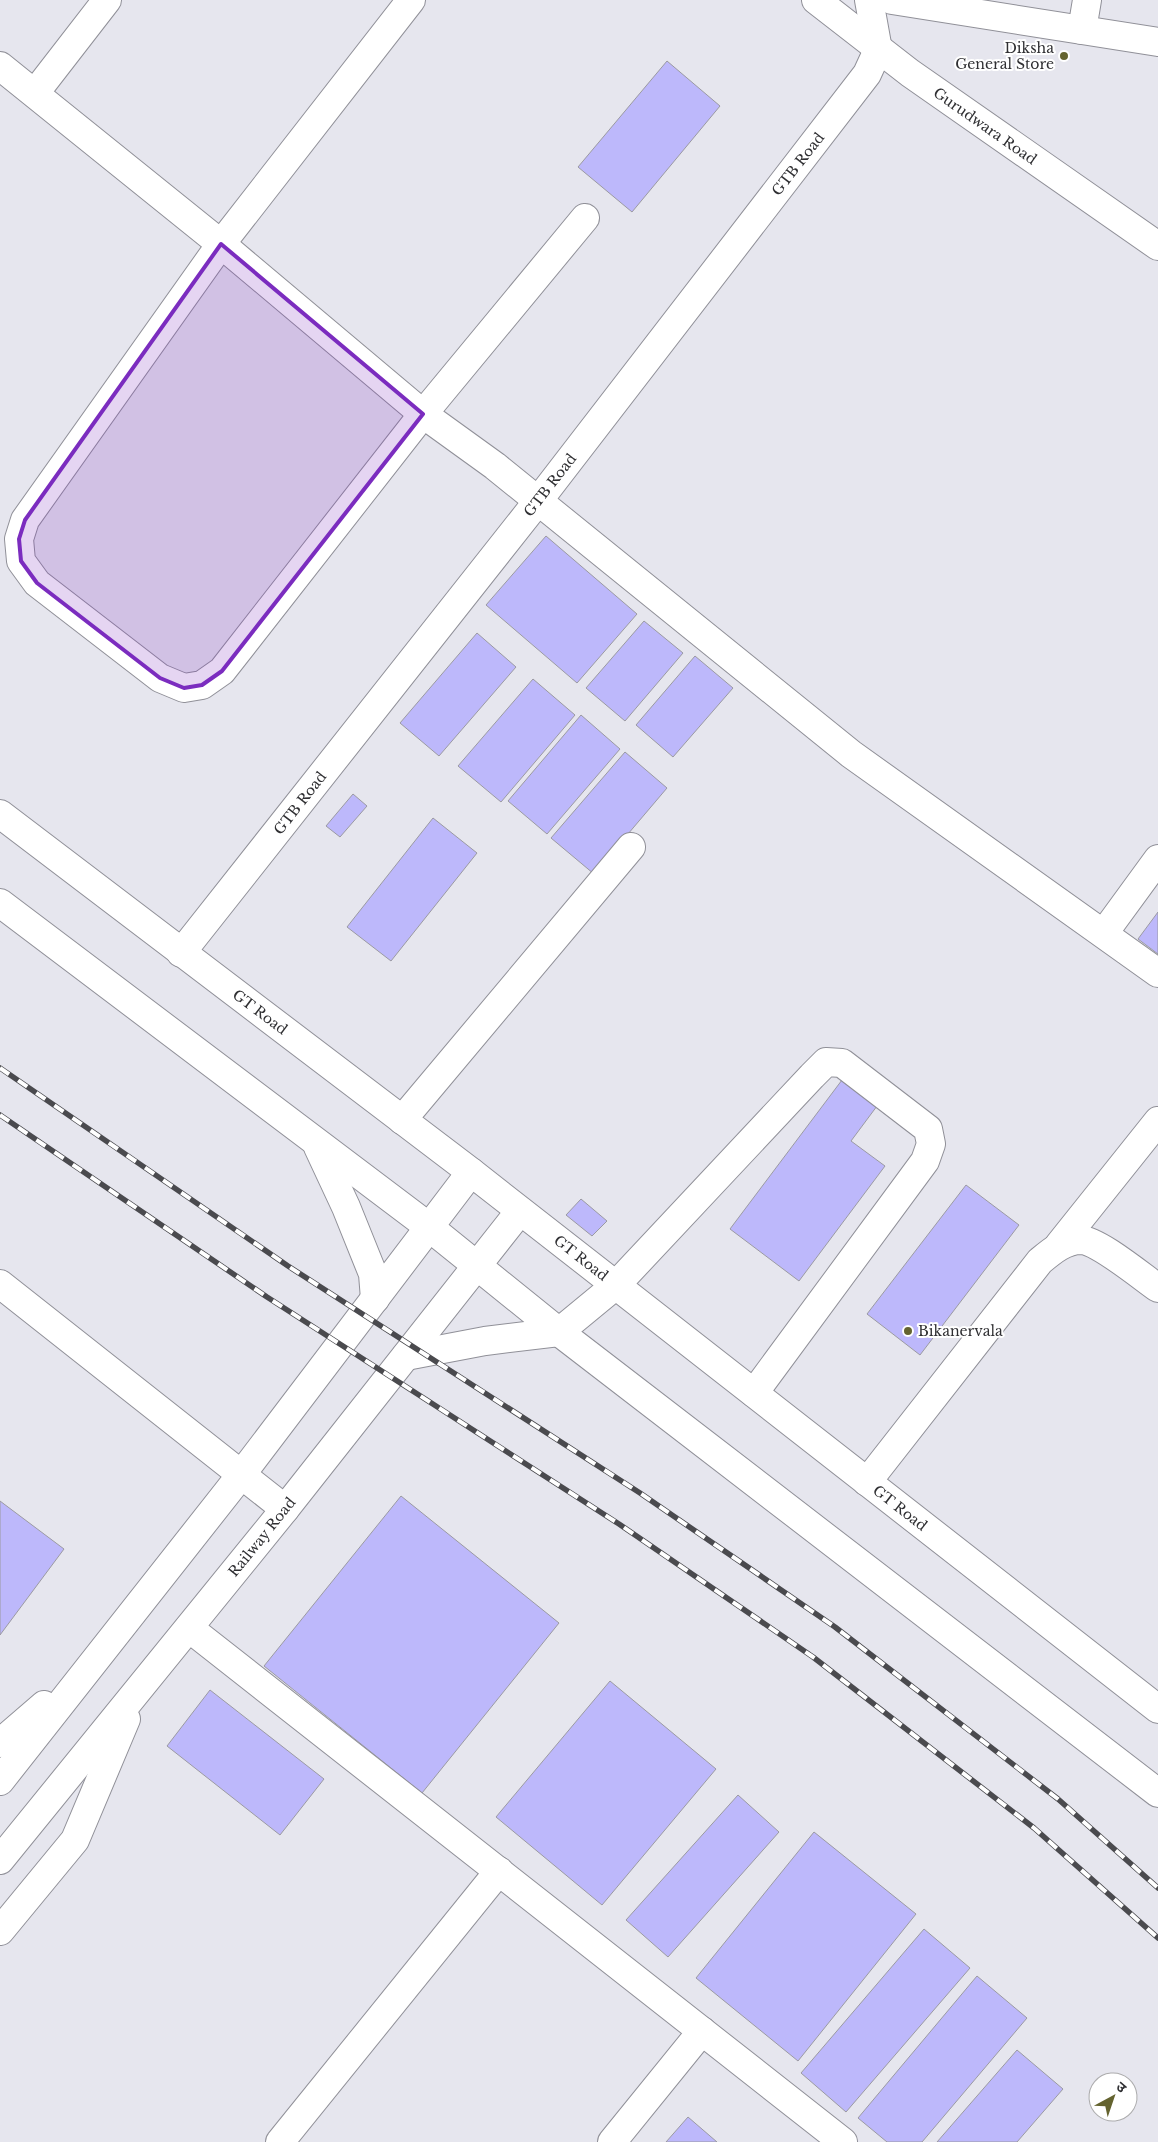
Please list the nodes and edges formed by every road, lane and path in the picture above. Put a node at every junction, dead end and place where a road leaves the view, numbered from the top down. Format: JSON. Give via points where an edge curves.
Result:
{"nodes":[{"id":1,"x":107,"y":0,"type":"edge"},
{"id":2,"x":411,"y":0,"type":"edge"},
{"id":3,"x":816,"y":0,"type":"edge"},
{"id":4,"x":869,"y":0,"type":"edge"},
{"id":5,"x":892,"y":0,"type":"edge"},
{"id":6,"x":1087,"y":0,"type":"edge"},
{"id":7,"x":1082,"y":30,"type":"junction"},
{"id":8,"x":1158,"y":42,"type":"edge"},
{"id":9,"x":878,"y":50,"type":"junction"},
{"id":10,"x":0,"y":66,"type":"edge"},
{"id":11,"x":34,"y":93,"type":"junction"},
{"id":12,"x":585,"y":218,"type":"dead end"},
{"id":13,"x":221,"y":244,"type":"junction"},
{"id":14,"x":1158,"y":246,"type":"edge"},
{"id":15,"x":423,"y":414,"type":"junction"},
{"id":16,"x":538,"y":501,"type":"junction"},
{"id":17,"x":0,"y":814,"type":"edge"},
{"id":18,"x":631,"y":847,"type":"dead end"},
{"id":19,"x":1158,"y":859,"type":"edge"},
{"id":20,"x":0,"y":903,"type":"edge"},
{"id":21,"x":1104,"y":933,"type":"junction"},
{"id":22,"x":182,"y":953,"type":"junction"},
{"id":23,"x":1158,"y":973,"type":"edge"},
{"id":24,"x":402,"y":1120,"type":"junction"},
{"id":25,"x":1158,"y":1121,"type":"edge"},
{"id":26,"x":317,"y":1145,"type":"junction"},
{"id":27,"x":471,"y":1172,"type":"junction"},
{"id":28,"x":520,"y":1211,"type":"junction"},
{"id":29,"x":429,"y":1227,"type":"junction"},
{"id":30,"x":1059,"y":1245,"type":"junction"},
{"id":31,"x":477,"y":1265,"type":"junction"},
{"id":32,"x":0,"y":1284,"type":"edge"},
{"id":33,"x":616,"y":1285,"type":"junction"},
{"id":34,"x":1158,"y":1288,"type":"edge"},
{"id":35,"x":375,"y":1299,"type":"junction"},
{"id":36,"x":559,"y":1332,"type":"junction"},
{"id":37,"x":406,"y":1356,"type":"junction"},
{"id":38,"x":754,"y":1393,"type":"junction"},
{"id":39,"x":241,"y":1475,"type":"junction"},
{"id":40,"x":867,"y":1482,"type":"junction"},
{"id":41,"x":285,"y":1509,"type":"junction"},
{"id":42,"x":189,"y":1628,"type":"junction"},
{"id":43,"x":95,"y":1660,"type":"junction"},
{"id":44,"x":138,"y":1690,"type":"junction"},
{"id":45,"x":1158,"y":1709,"type":"edge"},
{"id":46,"x":0,"y":1743,"type":"edge"},
{"id":47,"x":0,"y":1781,"type":"edge"},
{"id":48,"x":1158,"y":1793,"type":"edge"},
{"id":49,"x":0,"y":1860,"type":"edge"},
{"id":50,"x":499,"y":1871,"type":"junction"},
{"id":51,"x":0,"y":1931,"type":"edge"},
{"id":52,"x":702,"y":2031,"type":"junction"},
{"id":53,"x":280,"y":2142,"type":"edge"},
{"id":54,"x":612,"y":2142,"type":"edge"},
{"id":55,"x":843,"y":2142,"type":"edge"}],
"edges":[{"from":1,"to":11,"type":"main road"},
{"from":2,"to":13,"type":"main road"},
{"from":3,"to":9,"type":"main road","name":"Gurudwara Road"},
{"from":4,"to":9,"type":"main road"},
{"from":5,"to":7,"type":"main road"},
{"from":6,"to":7,"type":"main road"},
{"from":7,"to":8,"type":"main road"},
{"from":9,"to":14,"type":"main road","name":"Gurudwara Road"},
{"from":9,"to":16,"type":"main road","name":"GTB Road","via":[[867,74]]},
{"from":10,"to":11,"type":"main road"},
{"from":11,"to":13,"type":"main road"},
{"from":12,"to":15,"type":"main road"},
{"from":13,"to":15,"type":"main road"},
{"from":13,"to":15,"type":"main road","via":[[25,520],[19,539],[21,561],[37,583],[160,678],[184,688],[202,685],[222,670]]},
{"from":15,"to":16,"type":"main road"},
{"from":16,"to":21,"type":"main road","via":[[851,754]]},
{"from":16,"to":22,"type":"main road","name":"GTB Road"},
{"from":17,"to":22,"type":"main road","name":"GT Road"},
{"from":18,"to":24,"type":"main road"},
{"from":19,"to":21,"type":"main road"},
{"from":20,"to":26,"type":"main road"},
{"from":21,"to":23,"type":"main road"},
{"from":22,"to":24,"type":"main road","name":"GT Road"},
{"from":24,"to":27,"type":"main road","name":"GT Road"},
{"from":25,"to":30,"type":"main road"},
{"from":26,"to":29,"type":"main road"},
{"from":26,"to":35,"type":"main road","via":[[373,1274]]},
{"from":27,"to":28,"type":"main road","name":"GT Road"},
{"from":27,"to":29,"type":"main road"},
{"from":28,"to":31,"type":"main road","name":"Railway Road"},
{"from":28,"to":33,"type":"main road","name":"GT Road"},
{"from":29,"to":31,"type":"main road"},
{"from":29,"to":35,"type":"main road"},
{"from":30,"to":34,"type":"main road","via":[[1082,1240],[1104,1250]]},
{"from":30,"to":40,"type":"main road","via":[[1040,1261]]},
{"from":31,"to":36,"type":"main road"},
{"from":31,"to":37,"type":"main road","name":"Railway Road"},
{"from":32,"to":39,"type":"main road"},
{"from":33,"to":36,"type":"main road"},
{"from":33,"to":38,"type":"main road","name":"GT Road"},
{"from":33,"to":38,"type":"main road","via":[[826,1062],[842,1062],[928,1129],[931,1144],[926,1161]]},
{"from":35,"to":39,"type":"main road"},
{"from":36,"to":37,"type":"main road","via":[[485,1341]]},
{"from":36,"to":48,"type":"main road"},
{"from":37,"to":41,"type":"main road","name":"Railway Road"},
{"from":38,"to":40,"type":"main road","name":"GT Road"},
{"from":39,"to":41,"type":"main road"},
{"from":39,"to":43,"type":"main road"},
{"from":40,"to":45,"type":"main road","name":"GT Road"},
{"from":41,"to":42,"type":"main road","name":"Railway Road"},
{"from":42,"to":44,"type":"main road","name":"Railway Road"},
{"from":42,"to":50,"type":"main road"},
{"from":43,"to":46,"type":"main road"},
{"from":43,"to":47,"type":"main road"},
{"from":44,"to":49,"type":"main road","name":"Railway Road"},
{"from":44,"to":51,"type":"main road","via":[[75,1840]]},
{"from":50,"to":52,"type":"main road"},
{"from":50,"to":53,"type":"main road"},
{"from":52,"to":54,"type":"main road"},
{"from":52,"to":55,"type":"main road"}]}
